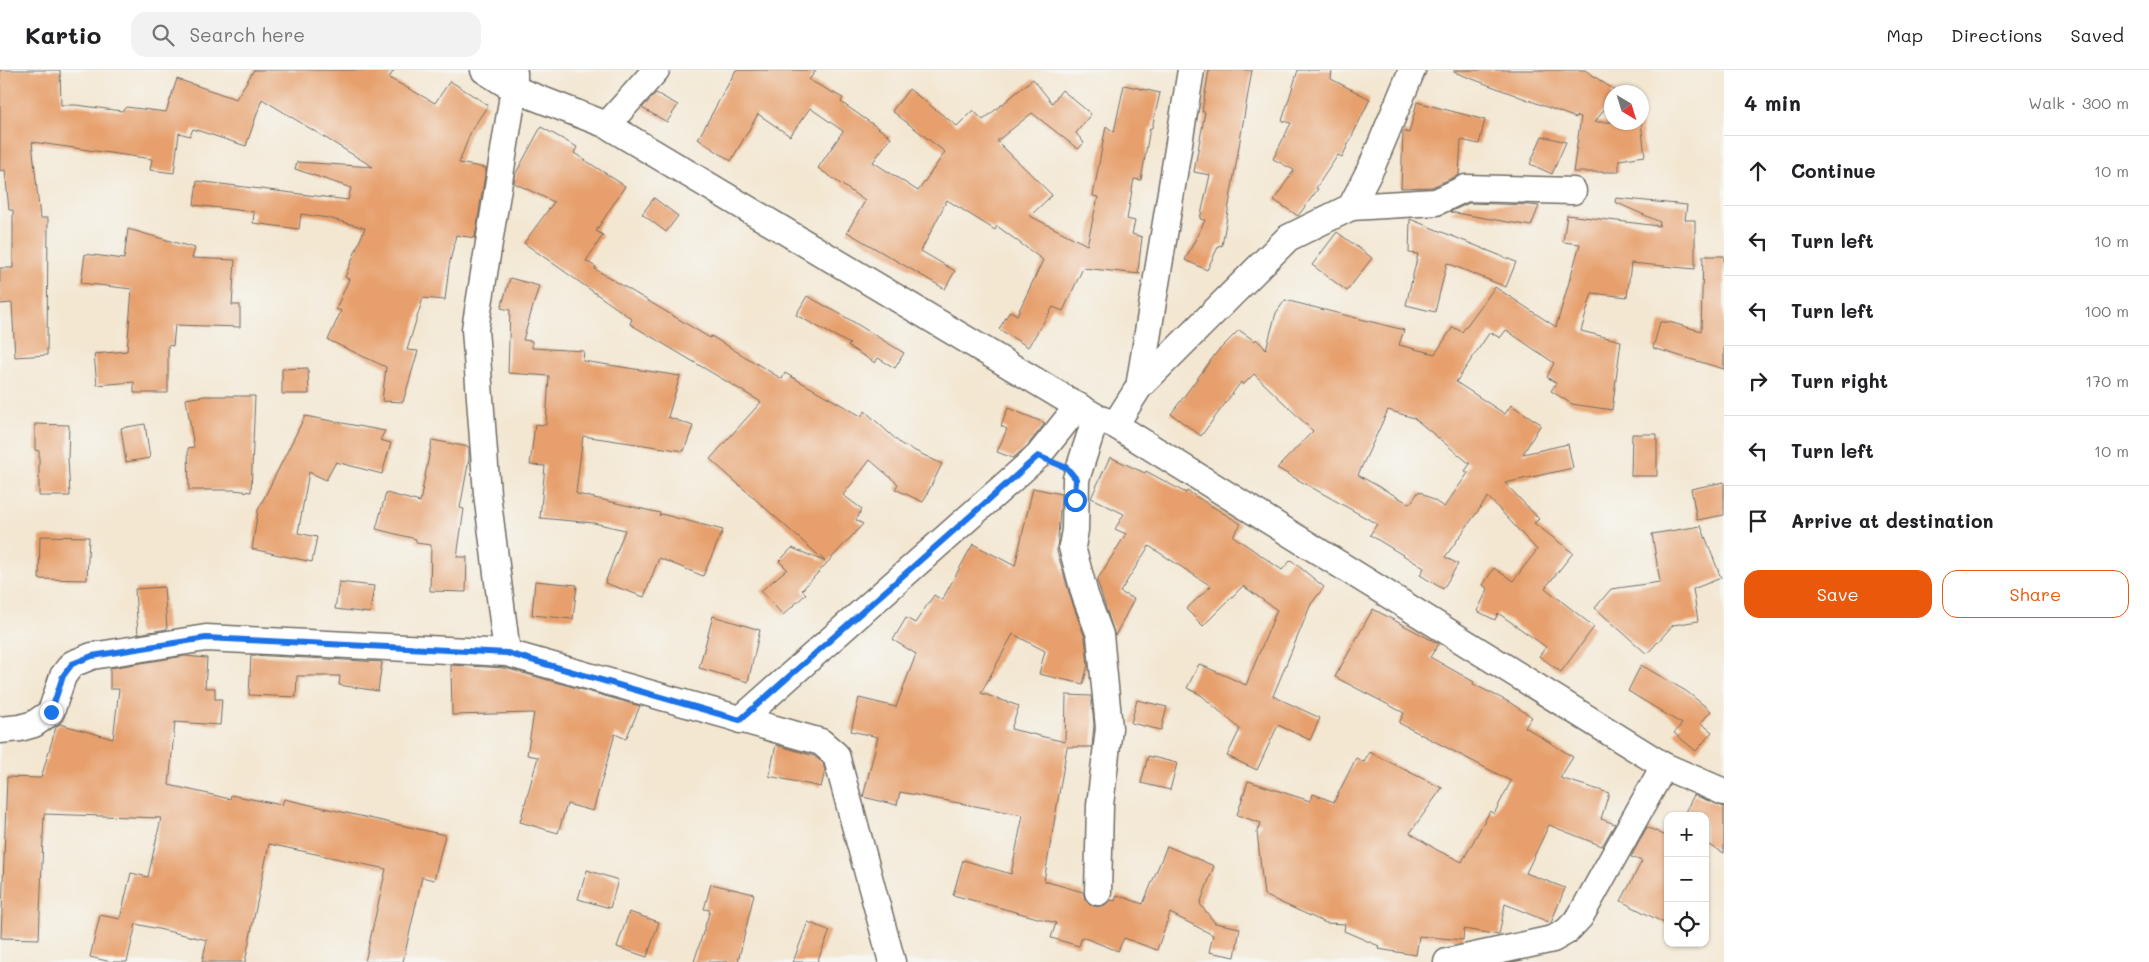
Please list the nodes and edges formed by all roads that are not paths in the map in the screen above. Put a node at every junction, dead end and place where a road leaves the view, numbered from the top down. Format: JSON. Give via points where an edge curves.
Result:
{"nodes":[{"id":1,"x":484,"y":70,"type":"edge"},
{"id":2,"x":656,"y":70,"type":"edge"},
{"id":3,"x":1191,"y":70,"type":"edge"},
{"id":4,"x":1412,"y":70,"type":"edge"},
{"id":5,"x":514,"y":80,"type":"edge"},
{"id":6,"x":607,"y":126,"type":"junction"},
{"id":7,"x":1573,"y":191,"type":"dead end"},
{"id":8,"x":1351,"y":207,"type":"junction"},
{"id":9,"x":1138,"y":387,"type":"junction"},
{"id":10,"x":1096,"y":416,"type":"junction"},
{"id":11,"x":1038,"y":456,"type":"junction"},
{"id":12,"x":1076,"y":479,"type":"junction"},
{"id":13,"x":507,"y":653,"type":"junction"},
{"id":14,"x":740,"y":720,"type":"junction"},
{"id":15,"x":0,"y":730,"type":"edge"},
{"id":16,"x":1664,"y":766,"type":"junction"},
{"id":17,"x":1724,"y":792,"type":"edge"},
{"id":18,"x":1098,"y":892,"type":"dead end"},
{"id":19,"x":892,"y":962,"type":"edge"},
{"id":20,"x":1447,"y":962,"type":"edge"}],
"edges":[{"from":1,"to":5,"type":"street"},
{"from":2,"to":6,"type":"street"},
{"from":3,"to":9,"type":"street"},
{"from":4,"to":8,"type":"street","via":[[1372,166]]},
{"from":5,"to":6,"type":"street"},
{"from":5,"to":13,"type":"street","via":[[475,329],[487,494]]},
{"from":6,"to":10,"type":"street"},
{"from":7,"to":8,"type":"street","via":[[1466,188],[1436,202]]},
{"from":8,"to":9,"type":"street","via":[[1288,238]]},
{"from":9,"to":10,"type":"street"},
{"from":10,"to":11,"type":"street"},
{"from":10,"to":12,"type":"street"},
{"from":10,"to":16,"type":"street"},
{"from":11,"to":12,"type":"street","via":[[1067,468]]},
{"from":11,"to":14,"type":"street"},
{"from":12,"to":18,"type":"street","via":[[1076,530],[1072,547],[1100,635],[1109,728],[1100,804]]},
{"from":13,"to":14,"type":"street"},
{"from":13,"to":15,"type":"street","via":[[206,638],[92,656],[72,664],[63,676],[51,712],[34,724]]},
{"from":14,"to":19,"type":"street","via":[[821,742],[836,755]]},
{"from":16,"to":17,"type":"street"},
{"from":16,"to":20,"type":"street","via":[[1580,917],[1567,931],[1553,939]]}]}
